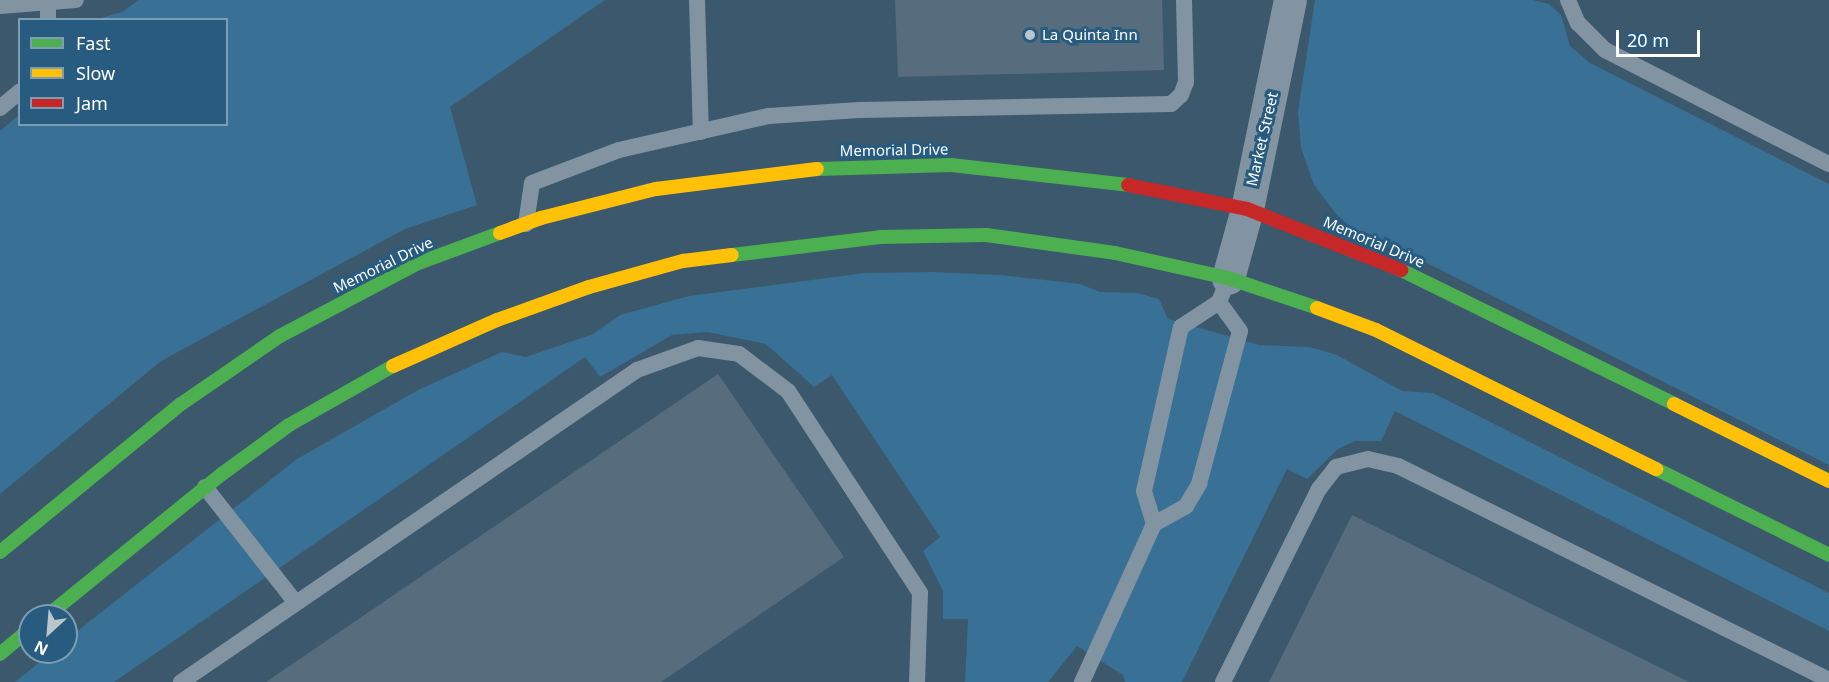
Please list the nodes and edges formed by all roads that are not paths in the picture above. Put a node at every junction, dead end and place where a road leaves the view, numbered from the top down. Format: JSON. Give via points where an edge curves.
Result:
{"nodes":[{"id":1,"x":76,"y":0,"type":"edge"},
{"id":2,"x":697,"y":0,"type":"edge"},
{"id":3,"x":1184,"y":0,"type":"edge"},
{"id":4,"x":1290,"y":0,"type":"edge"},
{"id":5,"x":1568,"y":0,"type":"edge"},
{"id":6,"x":0,"y":6,"type":"edge"},
{"id":7,"x":48,"y":12,"type":"edge"},
{"id":8,"x":18,"y":93,"type":"edge"},
{"id":9,"x":0,"y":108,"type":"edge"},
{"id":10,"x":701,"y":132,"type":"junction"},
{"id":11,"x":1829,"y":164,"type":"edge"},
{"id":12,"x":1247,"y":209,"type":"junction"},
{"id":13,"x":526,"y":224,"type":"junction"},
{"id":14,"x":1224,"y":290,"type":"junction"},
{"id":15,"x":1829,"y":481,"type":"edge"},
{"id":16,"x":205,"y":487,"type":"junction"},
{"id":17,"x":1155,"y":524,"type":"junction"},
{"id":18,"x":0,"y":552,"type":"edge"},
{"id":19,"x":1829,"y":555,"type":"edge"},
{"id":20,"x":296,"y":603,"type":"junction"},
{"id":21,"x":62,"y":604,"type":"edge"},
{"id":22,"x":18,"y":639,"type":"edge"},
{"id":23,"x":0,"y":654,"type":"edge"},
{"id":24,"x":1829,"y":680,"type":"edge"},
{"id":25,"x":181,"y":682,"type":"edge"},
{"id":26,"x":916,"y":682,"type":"edge"},
{"id":27,"x":1082,"y":682,"type":"edge"},
{"id":28,"x":1223,"y":682,"type":"edge"}],
"edges":[{"from":1,"to":7,"type":"lane"},
{"from":2,"to":10,"type":"lane"},
{"from":3,"to":10,"type":"lane","via":[[1186,82],[1171,104],[848,111],[769,116]]},
{"from":4,"to":12,"type":"street","name":"Market Street"},
{"from":5,"to":11,"type":"lane","via":[[1578,23],[1605,50]]},
{"from":6,"to":7,"type":"lane"},
{"from":8,"to":9,"type":"lane"},
{"from":10,"to":13,"type":"lane","via":[[619,150],[532,183]]},
{"from":12,"to":13,"type":"street","name":"Memorial Drive","via":[[1102,180],[951,165],[778,171],[656,189]]},
{"from":12,"to":14,"type":"street","name":"Market Street"},
{"from":12,"to":15,"type":"street","name":"Memorial Drive","via":[[1383,261]]},
{"from":13,"to":18,"type":"street","name":"Memorial Drive","via":[[416,264],[280,336],[181,404]]},
{"from":14,"to":16,"type":"street","via":[[1115,253],[986,235],[880,237],[683,261],[527,309],[404,360],[289,425]]},
{"from":14,"to":17,"type":"lane","via":[[1181,327],[1144,490]]},
{"from":14,"to":17,"type":"lane","via":[[1240,331],[1198,484],[1186,506]]},
{"from":14,"to":19,"type":"street","via":[[1376,330]]},
{"from":16,"to":20,"type":"lane"},
{"from":16,"to":21,"type":"street"},
{"from":17,"to":27,"type":"lane"},
{"from":20,"to":25,"type":"lane"},
{"from":20,"to":26,"type":"lane","via":[[637,370],[698,348],[739,354],[788,391],[920,593]]},
{"from":22,"to":23,"type":"street"},
{"from":24,"to":28,"type":"lane","via":[[1398,466],[1368,459],[1336,467],[1318,489]]}]}
